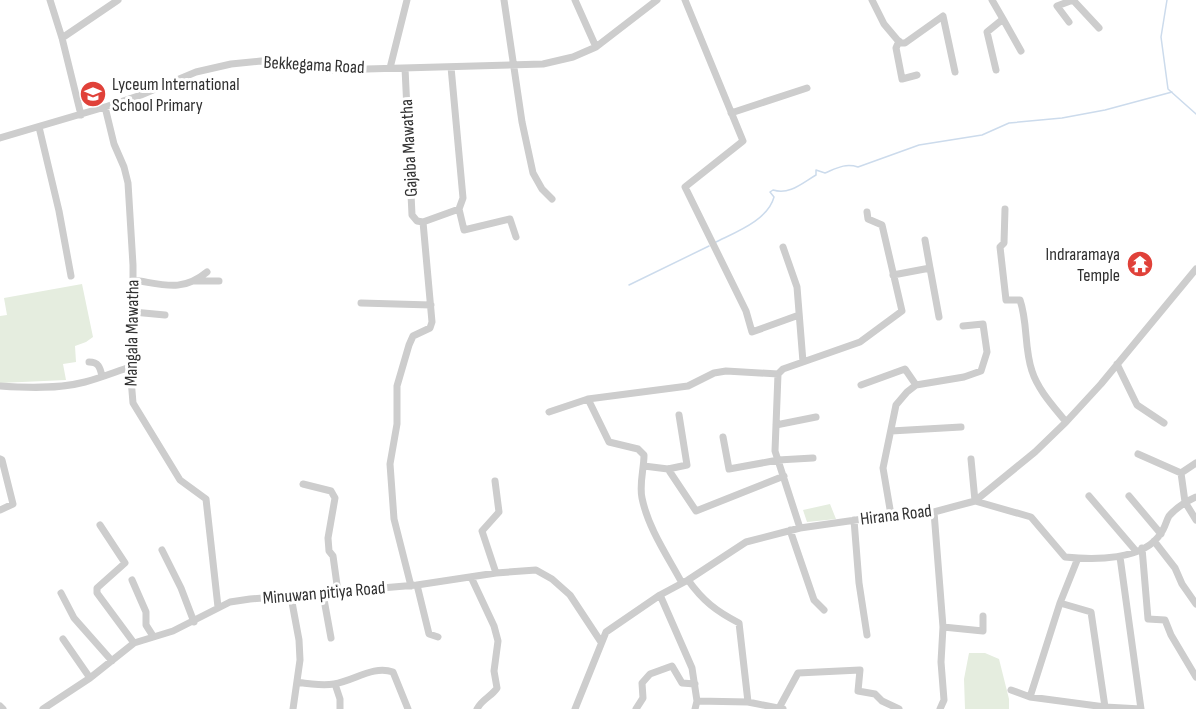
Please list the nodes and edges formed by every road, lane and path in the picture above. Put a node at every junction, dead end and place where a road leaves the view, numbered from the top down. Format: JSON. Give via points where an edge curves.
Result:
{"nodes":[{"id":1,"x":50,"y":0,"type":"edge"},
{"id":2,"x":118,"y":0,"type":"edge"},
{"id":3,"x":407,"y":0,"type":"edge"},
{"id":4,"x":504,"y":0,"type":"edge"},
{"id":5,"x":575,"y":0,"type":"edge"},
{"id":6,"x":657,"y":0,"type":"edge"},
{"id":7,"x":685,"y":0,"type":"edge"},
{"id":8,"x":872,"y":0,"type":"edge"},
{"id":9,"x":992,"y":0,"type":"edge"},
{"id":10,"x":1073,"y":0,"type":"edge"},
{"id":11,"x":1003,"y":19,"type":"junction"},
{"id":12,"x":1069,"y":22,"type":"dead end"},
{"id":13,"x":1099,"y":28,"type":"dead end"},
{"id":14,"x":62,"y":38,"type":"junction"},
{"id":15,"x":899,"y":41,"type":"junction"},
{"id":16,"x":596,"y":47,"type":"junction"},
{"id":17,"x":1021,"y":51,"type":"dead end"},
{"id":18,"x":513,"y":67,"type":"junction"},
{"id":19,"x":390,"y":68,"type":"junction"},
{"id":20,"x":405,"y":68,"type":"junction"},
{"id":21,"x":451,"y":68,"type":"junction"},
{"id":22,"x":996,"y":70,"type":"dead end"},
{"id":23,"x":955,"y":72,"type":"dead end"},
{"id":24,"x":917,"y":75,"type":"dead end"},
{"id":25,"x":807,"y":88,"type":"dead end"},
{"id":26,"x":105,"y":107,"type":"junction"},
{"id":27,"x":731,"y":113,"type":"junction"},
{"id":28,"x":81,"y":115,"type":"junction"},
{"id":29,"x":39,"y":128,"type":"junction"},
{"id":30,"x":0,"y":138,"type":"edge"},
{"id":31,"x":552,"y":199,"type":"dead end"},
{"id":32,"x":459,"y":208,"type":"junction"},
{"id":33,"x":1005,"y":210,"type":"dead end"},
{"id":34,"x":867,"y":212,"type":"dead end"},
{"id":35,"x":423,"y":222,"type":"junction"},
{"id":36,"x":516,"y":237,"type":"dead end"},
{"id":37,"x":925,"y":240,"type":"dead end"},
{"id":38,"x":783,"y":248,"type":"dead end"},
{"id":39,"x":930,"y":268,"type":"junction"},
{"id":40,"x":1196,"y":269,"type":"edge"},
{"id":41,"x":207,"y":272,"type":"dead end"},
{"id":42,"x":893,"y":275,"type":"junction"},
{"id":43,"x":71,"y":276,"type":"dead end"},
{"id":44,"x":133,"y":280,"type":"junction"},
{"id":45,"x":195,"y":281,"type":"junction"},
{"id":46,"x":219,"y":281,"type":"dead end"},
{"id":47,"x":361,"y":303,"type":"dead end"},
{"id":48,"x":431,"y":305,"type":"junction"},
{"id":49,"x":133,"y":312,"type":"junction"},
{"id":50,"x":165,"y":315,"type":"dead end"},
{"id":51,"x":799,"y":315,"type":"junction"},
{"id":52,"x":939,"y":317,"type":"dead end"},
{"id":53,"x":963,"y":326,"type":"dead end"},
{"id":54,"x":89,"y":362,"type":"dead end"},
{"id":55,"x":803,"y":362,"type":"junction"},
{"id":56,"x":1117,"y":364,"type":"junction"},
{"id":57,"x":130,"y":367,"type":"junction"},
{"id":58,"x":778,"y":374,"type":"junction"},
{"id":59,"x":102,"y":376,"type":"junction"},
{"id":60,"x":861,"y":385,"type":"dead end"},
{"id":61,"x":0,"y":386,"type":"edge"},
{"id":62,"x":916,"y":386,"type":"junction"},
{"id":63,"x":588,"y":399,"type":"junction"},
{"id":64,"x":549,"y":412,"type":"dead end"},
{"id":65,"x":679,"y":415,"type":"dead end"},
{"id":66,"x":816,"y":417,"type":"dead end"},
{"id":67,"x":1066,"y":422,"type":"junction"},
{"id":68,"x":1164,"y":423,"type":"dead end"},
{"id":69,"x":776,"y":425,"type":"junction"},
{"id":70,"x":961,"y":427,"type":"dead end"},
{"id":71,"x":891,"y":431,"type":"junction"},
{"id":72,"x":723,"y":437,"type":"dead end"},
{"id":73,"x":1138,"y":454,"type":"dead end"},
{"id":74,"x":813,"y":458,"type":"dead end"},
{"id":75,"x":0,"y":459,"type":"edge"},
{"id":76,"x":971,"y":459,"type":"dead end"},
{"id":77,"x":778,"y":460,"type":"junction"},
{"id":78,"x":1196,"y":463,"type":"edge"},
{"id":79,"x":644,"y":466,"type":"junction"},
{"id":80,"x":668,"y":469,"type":"junction"},
{"id":81,"x":1181,"y":474,"type":"junction"},
{"id":82,"x":784,"y":476,"type":"junction"},
{"id":83,"x":495,"y":481,"type":"dead end"},
{"id":84,"x":303,"y":484,"type":"dead end"},
{"id":85,"x":1089,"y":496,"type":"dead end"},
{"id":86,"x":1129,"y":496,"type":"dead end"},
{"id":87,"x":1196,"y":497,"type":"edge"},
{"id":88,"x":975,"y":501,"type":"junction"},
{"id":89,"x":1185,"y":502,"type":"junction"},
{"id":90,"x":0,"y":510,"type":"edge"},
{"id":91,"x":934,"y":512,"type":"junction"},
{"id":92,"x":891,"y":515,"type":"junction"},
{"id":93,"x":854,"y":520,"type":"junction"},
{"id":94,"x":1196,"y":520,"type":"edge"},
{"id":95,"x":100,"y":525,"type":"dead end"},
{"id":96,"x":800,"y":528,"type":"junction"},
{"id":97,"x":790,"y":530,"type":"junction"},
{"id":98,"x":1161,"y":534,"type":"junction"},
{"id":99,"x":1154,"y":541,"type":"junction"},
{"id":100,"x":162,"y":550,"type":"dead end"},
{"id":101,"x":1139,"y":550,"type":"junction"},
{"id":102,"x":1120,"y":557,"type":"junction"},
{"id":103,"x":1078,"y":558,"type":"junction"},
{"id":104,"x":496,"y":573,"type":"junction"},
{"id":105,"x":471,"y":577,"type":"junction"},
{"id":106,"x":132,"y":580,"type":"dead end"},
{"id":107,"x":685,"y":582,"type":"junction"},
{"id":108,"x":414,"y":586,"type":"junction"},
{"id":109,"x":338,"y":592,"type":"junction"},
{"id":110,"x":61,"y":593,"type":"dead end"},
{"id":111,"x":323,"y":594,"type":"junction"},
{"id":112,"x":660,"y":595,"type":"junction"},
{"id":113,"x":291,"y":597,"type":"junction"},
{"id":114,"x":1060,"y":603,"type":"junction"},
{"id":115,"x":1196,"y":604,"type":"edge"},
{"id":116,"x":218,"y":607,"type":"junction"},
{"id":117,"x":824,"y":610,"type":"dead end"},
{"id":118,"x":982,"y":616,"type":"dead end"},
{"id":119,"x":194,"y":622,"type":"junction"},
{"id":120,"x":943,"y":627,"type":"junction"},
{"id":121,"x":867,"y":635,"type":"dead end"},
{"id":122,"x":153,"y":636,"type":"junction"},
{"id":123,"x":438,"y":637,"type":"dead end"},
{"id":124,"x":331,"y":638,"type":"dead end"},
{"id":125,"x":63,"y":639,"type":"dead end"},
{"id":126,"x":601,"y":642,"type":"junction"},
{"id":127,"x":134,"y":643,"type":"junction"},
{"id":128,"x":112,"y":661,"type":"junction"},
{"id":129,"x":1196,"y":677,"type":"edge"},
{"id":130,"x":90,"y":678,"type":"junction"},
{"id":131,"x":297,"y":682,"type":"junction"},
{"id":132,"x":335,"y":684,"type":"junction"},
{"id":133,"x":695,"y":684,"type":"junction"},
{"id":134,"x":1011,"y":690,"type":"dead end"},
{"id":135,"x":1030,"y":697,"type":"junction"},
{"id":136,"x":697,"y":701,"type":"junction"},
{"id":137,"x":748,"y":702,"type":"junction"},
{"id":138,"x":1105,"y":707,"type":"junction"},
{"id":139,"x":781,"y":708,"type":"edge"},
{"id":140,"x":43,"y":709,"type":"edge"},
{"id":141,"x":293,"y":709,"type":"edge"},
{"id":142,"x":340,"y":709,"type":"edge"},
{"id":143,"x":408,"y":709,"type":"edge"},
{"id":144,"x":477,"y":709,"type":"edge"},
{"id":145,"x":575,"y":709,"type":"edge"},
{"id":146,"x":636,"y":709,"type":"edge"},
{"id":147,"x":695,"y":709,"type":"edge"},
{"id":148,"x":899,"y":709,"type":"edge"},
{"id":149,"x":940,"y":709,"type":"edge"}],
"edges":[{"from":1,"to":14,"type":"street"},
{"from":2,"to":14,"type":"street"},
{"from":3,"to":19,"type":"street"},
{"from":4,"to":18,"type":"street"},
{"from":5,"to":16,"type":"street"},
{"from":6,"to":16,"type":"street","name":"Bekkegama Road"},
{"from":7,"to":27,"type":"street"},
{"from":8,"to":15,"type":"street","via":[[884,24]]},
{"from":9,"to":11,"type":"street"},
{"from":10,"to":12,"type":"street","via":[[1057,6]]},
{"from":10,"to":13,"type":"street"},
{"from":11,"to":17,"type":"street"},
{"from":11,"to":22,"type":"street","via":[[987,32]]},
{"from":14,"to":28,"type":"street"},
{"from":15,"to":23,"type":"street","via":[[905,43],[943,16]]},
{"from":15,"to":24,"type":"street","via":[[896,48],[902,79]]},
{"from":16,"to":18,"type":"street","name":"Bekkegama Road","via":[[553,62]]},
{"from":18,"to":21,"type":"street","name":"Bekkegama Road"},
{"from":18,"to":31,"type":"street","via":[[533,173]]},
{"from":19,"to":20,"type":"street","name":"Bekkegama Road"},
{"from":19,"to":26,"type":"street","name":"Bekkegama Road","via":[[331,70],[261,61],[231,64],[196,72]]},
{"from":20,"to":21,"type":"street","name":"Bekkegama Road"},
{"from":20,"to":35,"type":"street","name":"Gajaba Mawatha","via":[[412,215]]},
{"from":21,"to":32,"type":"street","via":[[463,198]]},
{"from":25,"to":27,"type":"street"},
{"from":26,"to":28,"type":"street","name":"Bekkegama Road"},
{"from":26,"to":44,"type":"street","name":"Mangala Mawatha","via":[[127,177]]},
{"from":27,"to":51,"type":"street","via":[[743,141],[685,187],[746,311],[752,332]]},
{"from":28,"to":29,"type":"street","name":"Bekkegama Road"},
{"from":29,"to":30,"type":"street","name":"Bekkegama Road"},
{"from":29,"to":43,"type":"street"},
{"from":32,"to":35,"type":"street","name":"Gajaba Mawatha"},
{"from":32,"to":36,"type":"street","via":[[464,231],[510,219]]},
{"from":33,"to":67,"type":"street","via":[[1004,243],[1000,248],[1006,300],[1020,300],[1032,371]]},
{"from":34,"to":42,"type":"street","via":[[868,219],[882,225]]},
{"from":35,"to":48,"type":"street","name":"Gajaba Mawatha"},
{"from":37,"to":39,"type":"street"},
{"from":38,"to":51,"type":"street","via":[[797,287]]},
{"from":39,"to":42,"type":"street"},
{"from":39,"to":52,"type":"street"},
{"from":40,"to":56,"type":"street","name":"Hirana Road"},
{"from":41,"to":45,"type":"street"},
{"from":42,"to":55,"type":"street","via":[[902,311],[860,342]]},
{"from":44,"to":45,"type":"street","via":[[164,287]]},
{"from":44,"to":49,"type":"street","name":"Mangala Mawatha"},
{"from":45,"to":46,"type":"street"},
{"from":47,"to":48,"type":"street"},
{"from":48,"to":108,"type":"street","name":"Gajaba Mawatha","via":[[430,328],[413,336],[397,386],[390,464],[393,519]]},
{"from":49,"to":50,"type":"street"},
{"from":49,"to":57,"type":"street","name":"Mangala Mawatha"},
{"from":51,"to":55,"type":"street"},
{"from":53,"to":62,"type":"street","via":[[983,324],[987,352],[981,370]]},
{"from":54,"to":59,"type":"street","via":[[99,365]]},
{"from":55,"to":58,"type":"street"},
{"from":56,"to":67,"type":"street","name":"Hirana Road"},
{"from":56,"to":68,"type":"street","via":[[1137,405]]},
{"from":57,"to":59,"type":"street"},
{"from":57,"to":116,"type":"street","name":"Mangala Mawatha","via":[[132,398],[140,416],[180,480],[206,499]]},
{"from":58,"to":63,"type":"street","via":[[726,371],[688,386]]},
{"from":58,"to":69,"type":"street"},
{"from":59,"to":61,"type":"street","via":[[69,385]]},
{"from":60,"to":62,"type":"street","via":[[905,369]]},
{"from":62,"to":71,"type":"street","via":[[896,405]]},
{"from":63,"to":64,"type":"street"},
{"from":63,"to":79,"type":"street","via":[[609,442],[638,449],[644,455]]},
{"from":65,"to":80,"type":"street","via":[[687,465]]},
{"from":66,"to":69,"type":"street"},
{"from":67,"to":88,"type":"street","name":"Hirana Road"},
{"from":69,"to":77,"type":"street"},
{"from":70,"to":71,"type":"street"},
{"from":71,"to":92,"type":"street","via":[[884,468]]},
{"from":72,"to":77,"type":"street","via":[[729,469]]},
{"from":73,"to":81,"type":"street"},
{"from":74,"to":77,"type":"street"},
{"from":75,"to":90,"type":"street","via":[[13,504]]},
{"from":76,"to":88,"type":"street"},
{"from":77,"to":82,"type":"street"},
{"from":78,"to":81,"type":"street"},
{"from":79,"to":80,"type":"street"},
{"from":79,"to":107,"type":"street","via":[[642,499],[656,536]]},
{"from":80,"to":82,"type":"street","via":[[696,511]]},
{"from":81,"to":89,"type":"street"},
{"from":82,"to":96,"type":"street"},
{"from":83,"to":104,"type":"street","via":[[499,512],[482,531]]},
{"from":84,"to":109,"type":"street","via":[[331,491],[335,498],[328,538]]},
{"from":85,"to":101,"type":"street"},
{"from":86,"to":98,"type":"street"},
{"from":87,"to":89,"type":"street"},
{"from":88,"to":91,"type":"street","name":"Hirana Road"},
{"from":88,"to":103,"type":"street","via":[[1031,517],[1065,557]]},
{"from":89,"to":94,"type":"street"},
{"from":89,"to":98,"type":"street","via":[[1169,516]]},
{"from":91,"to":92,"type":"street","name":"Hirana Road"},
{"from":91,"to":120,"type":"street"},
{"from":92,"to":93,"type":"street","name":"Hirana Road"},
{"from":93,"to":96,"type":"street","name":"Hirana Road"},
{"from":93,"to":121,"type":"street"},
{"from":95,"to":127,"type":"street","via":[[125,563],[97,588],[97,593]]},
{"from":96,"to":97,"type":"street","name":"Hirana Road"},
{"from":97,"to":107,"type":"street","name":"Hirana Road","via":[[746,542]]},
{"from":97,"to":117,"type":"street","via":[[814,600]]},
{"from":98,"to":99,"type":"street"},
{"from":99,"to":101,"type":"street"},
{"from":99,"to":115,"type":"street"},
{"from":100,"to":119,"type":"street"},
{"from":101,"to":102,"type":"street"},
{"from":101,"to":129,"type":"street","via":[[1148,619],[1165,620]]},
{"from":102,"to":103,"type":"street"},
{"from":102,"to":138,"type":"street","via":[[1142,709]]},
{"from":103,"to":114,"type":"street"},
{"from":104,"to":105,"type":"street","name":"Minuwan pitiya Road"},
{"from":104,"to":126,"type":"street","name":"Minuwan pitiya Road","via":[[536,570],[552,579],[570,595]]},
{"from":105,"to":108,"type":"street","name":"Minuwan pitiya Road"},
{"from":105,"to":144,"type":"street","via":[[498,641],[494,671],[497,688]]},
{"from":106,"to":122,"type":"street"},
{"from":107,"to":112,"type":"street","name":"Hirana Road"},
{"from":107,"to":137,"type":"street","via":[[703,600],[739,623]]},
{"from":108,"to":109,"type":"street","name":"Minuwan pitiya Road"},
{"from":108,"to":123,"type":"street","via":[[429,634]]},
{"from":109,"to":111,"type":"street","name":"Minuwan pitiya Road"},
{"from":110,"to":128,"type":"street","via":[[74,618]]},
{"from":111,"to":113,"type":"street","name":"Minuwan pitiya Road"},
{"from":111,"to":124,"type":"street"},
{"from":112,"to":126,"type":"street","name":"Hirana Road","via":[[606,632]]},
{"from":112,"to":133,"type":"street","via":[[692,668]]},
{"from":113,"to":116,"type":"street","name":"Minuwan pitiya Road","via":[[250,599]]},
{"from":113,"to":131,"type":"street","via":[[299,640]]},
{"from":114,"to":135,"type":"street"},
{"from":114,"to":138,"type":"street","via":[[1091,612]]},
{"from":116,"to":119,"type":"street","name":"Minuwan pitiya Road"},
{"from":118,"to":120,"type":"street","via":[[983,631]]},
{"from":119,"to":122,"type":"street","name":"Minuwan pitiya Road"},
{"from":120,"to":149,"type":"street","via":[[944,700]]},
{"from":122,"to":127,"type":"street","name":"Minuwan pitiya Road"},
{"from":125,"to":130,"type":"street"},
{"from":126,"to":145,"type":"street","name":"Hirana Road"},
{"from":127,"to":128,"type":"street","name":"Minuwan pitiya Road"},
{"from":128,"to":130,"type":"street","name":"Minuwan pitiya Road"},
{"from":130,"to":140,"type":"street","name":"Minuwan pitiya Road"},
{"from":131,"to":132,"type":"street"},
{"from":131,"to":141,"type":"street"},
{"from":132,"to":142,"type":"street"},
{"from":132,"to":143,"type":"street","via":[[379,670],[393,672]]},
{"from":133,"to":136,"type":"street"},
{"from":133,"to":146,"type":"street","via":[[682,683],[672,666],[650,674],[642,682],[643,698]]},
{"from":134,"to":135,"type":"street"},
{"from":135,"to":138,"type":"street"},
{"from":136,"to":137,"type":"street"},
{"from":136,"to":147,"type":"street"},
{"from":137,"to":139,"type":"street"},
{"from":139,"to":148,"type":"street","via":[[798,673],[860,670],[858,692],[875,694]]}]}
